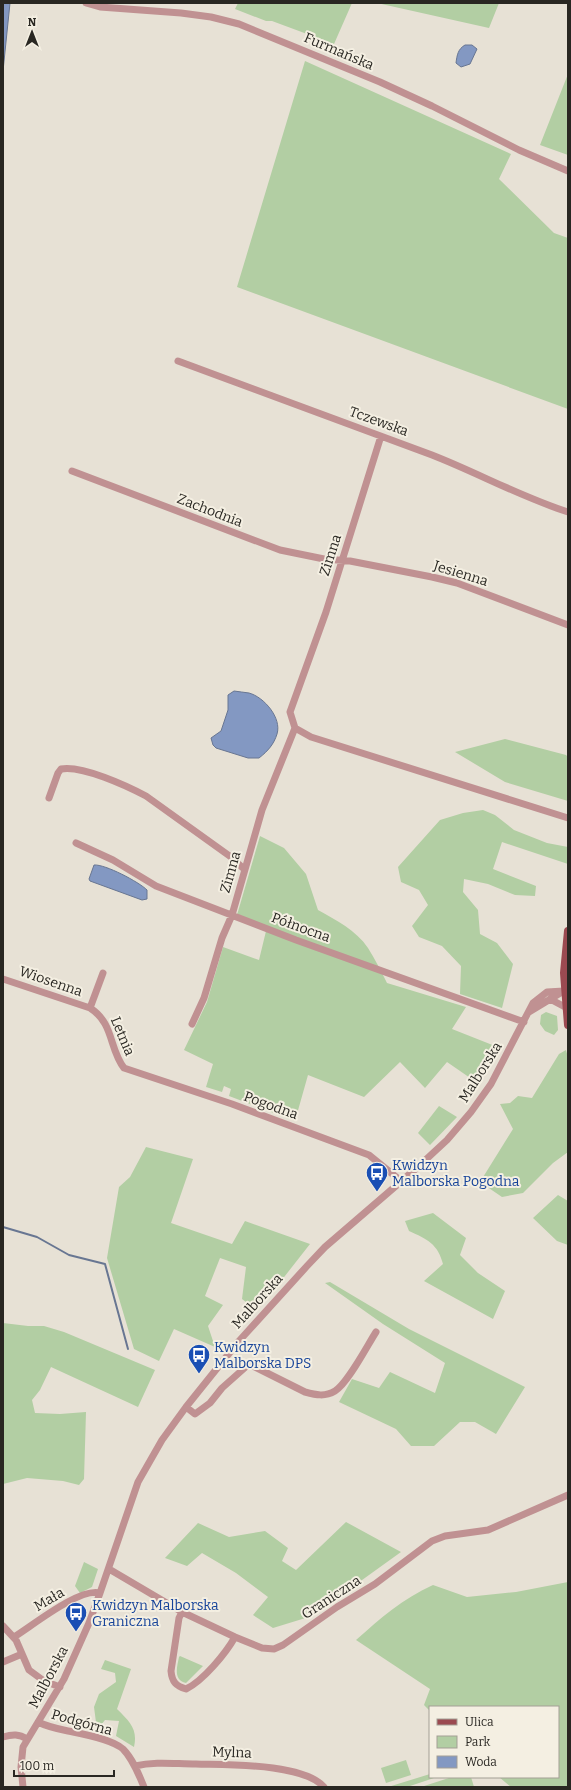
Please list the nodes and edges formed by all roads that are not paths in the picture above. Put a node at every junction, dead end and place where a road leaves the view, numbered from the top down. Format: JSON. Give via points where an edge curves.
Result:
{"nodes":[{"id":1,"x":86,"y":3,"type":"edge"},
{"id":2,"x":568,"y":171,"type":"edge"},
{"id":3,"x":178,"y":361,"type":"dead end"},
{"id":4,"x":381,"y":436,"type":"junction"},
{"id":5,"x":72,"y":471,"type":"dead end"},
{"id":6,"x":568,"y":512,"type":"edge"},
{"id":7,"x":342,"y":560,"type":"junction"},
{"id":8,"x":568,"y":625,"type":"edge"},
{"id":9,"x":294,"y":728,"type":"junction"},
{"id":10,"x":49,"y":798,"type":"dead end"},
{"id":11,"x":568,"y":818,"type":"edge"},
{"id":12,"x":76,"y":843,"type":"dead end"},
{"id":13,"x":244,"y":869,"type":"junction"},
{"id":14,"x":232,"y":915,"type":"junction"},
{"id":15,"x":568,"y":931,"type":"edge"},
{"id":16,"x":567,"y":941,"type":"edge"},
{"id":17,"x":103,"y":973,"type":"dead end"},
{"id":18,"x":3,"y":979,"type":"edge"},
{"id":19,"x":564,"y":991,"type":"junction"},
{"id":20,"x":550,"y":1000,"type":"junction"},
{"id":21,"x":565,"y":1007,"type":"junction"},
{"id":22,"x":90,"y":1008,"type":"junction"},
{"id":23,"x":529,"y":1012,"type":"junction"},
{"id":24,"x":524,"y":1022,"type":"junction"},
{"id":25,"x":192,"y":1024,"type":"dead end"},
{"id":26,"x":568,"y":1025,"type":"edge"},
{"id":27,"x":124,"y":1068,"type":"joint"},
{"id":28,"x":401,"y":1181,"type":"junction"},
{"id":29,"x":376,"y":1332,"type":"dead end"},
{"id":30,"x":186,"y":1407,"type":"junction"},
{"id":31,"x":568,"y":1495,"type":"edge"},
{"id":32,"x":109,"y":1569,"type":"junction"},
{"id":33,"x":100,"y":1594,"type":"junction"},
{"id":34,"x":182,"y":1612,"type":"junction"},
{"id":35,"x":3,"y":1626,"type":"edge"},
{"id":36,"x":14,"y":1637,"type":"junction"},
{"id":37,"x":235,"y":1637,"type":"junction"},
{"id":38,"x":22,"y":1654,"type":"junction"},
{"id":39,"x":3,"y":1662,"type":"edge"},
{"id":40,"x":60,"y":1687,"type":"junction"},
{"id":41,"x":38,"y":1722,"type":"junction"},
{"id":42,"x":3,"y":1736,"type":"edge"},
{"id":43,"x":27,"y":1739,"type":"junction"},
{"id":44,"x":135,"y":1766,"type":"junction"},
{"id":45,"x":23,"y":1787,"type":"edge"},
{"id":46,"x":144,"y":1787,"type":"edge"},
{"id":47,"x":324,"y":1787,"type":"edge"}],
"edges":[{"from":1,"to":2,"type":"street","name":"Furmańska","via":[[100,7],[211,17],[238,24],[380,82]]},
{"from":3,"to":4,"type":"street","name":"Tczewska"},
{"from":4,"to":6,"type":"street","name":"Tczewska","via":[[462,466],[533,500]]},
{"from":4,"to":7,"type":"street","name":"Zimna"},
{"from":5,"to":7,"type":"street","name":"Zachodnia","via":[[280,550]]},
{"from":7,"to":8,"type":"street","name":"Jesienna","via":[[457,583]]},
{"from":7,"to":9,"type":"street","name":"Zimna","via":[[290,712]]},
{"from":9,"to":11,"type":"street","via":[[311,738]]},
{"from":9,"to":13,"type":"street","name":"Zimna","via":[[262,810]]},
{"from":10,"to":13,"type":"street","via":[[58,773],[68,767],[131,788],[146,796]]},
{"from":12,"to":14,"type":"street","name":"Północna","via":[[113,860],[156,886]]},
{"from":13,"to":14,"type":"street","name":"Zimna"},
{"from":14,"to":24,"type":"street","name":"Północna"},
{"from":14,"to":25,"type":"street","name":"Zimna","via":[[222,938],[204,998]]},
{"from":15,"to":16,"type":"main road"},
{"from":16,"to":19,"type":"main road"},
{"from":17,"to":22,"type":"street","name":"Letnia"},
{"from":18,"to":22,"type":"street","name":"Wiosenna"},
{"from":19,"to":20,"type":"street"},
{"from":19,"to":21,"type":"main road"},
{"from":19,"to":23,"type":"street","name":"Malborska","via":[[547,992],[533,1003]]},
{"from":20,"to":21,"type":"street"},
{"from":20,"to":23,"type":"street"},
{"from":21,"to":26,"type":"main road"},
{"from":22,"to":27,"type":"street","name":"Letnia","via":[[100,1014],[106,1024],[119,1063]]},
{"from":23,"to":24,"type":"street","name":"Malborska"},
{"from":24,"to":28,"type":"street","name":"Malborska","via":[[491,1084],[471,1112],[447,1140]]},
{"from":27,"to":28,"type":"street","name":"Pogodna","via":[[232,1104],[370,1155]]},
{"from":28,"to":30,"type":"street","name":"Malborska","via":[[324,1247],[239,1341]]},
{"from":29,"to":30,"type":"street","via":[[345,1381],[337,1390],[330,1393],[315,1395],[305,1392],[249,1364],[222,1388],[210,1403],[195,1414]]},
{"from":30,"to":32,"type":"street","name":"Malborska","via":[[162,1440],[140,1478]]},
{"from":31,"to":37,"type":"street","name":"Graniczna","via":[[488,1530],[445,1536],[432,1541],[375,1584],[274,1649],[262,1648]]},
{"from":32,"to":33,"type":"street","name":"Malborska"},
{"from":32,"to":34,"type":"street","name":"Graniczna"},
{"from":33,"to":36,"type":"street","name":"Mała","via":[[95,1592],[74,1599]]},
{"from":33,"to":40,"type":"street","name":"Malborska"},
{"from":34,"to":37,"type":"street","name":"Graniczna"},
{"from":34,"to":37,"type":"street","via":[[171,1671],[172,1680],[179,1686],[186,1689],[194,1685],[225,1652]]},
{"from":35,"to":36,"type":"street"},
{"from":36,"to":38,"type":"street"},
{"from":38,"to":39,"type":"street"},
{"from":38,"to":40,"type":"street","via":[[34,1674]]},
{"from":40,"to":41,"type":"street","name":"Malborska"},
{"from":41,"to":43,"type":"street","name":"Malborska"},
{"from":41,"to":44,"type":"street","name":"Podgórna","via":[[112,1743],[122,1748]]},
{"from":42,"to":43,"type":"street","via":[[20,1735]]},
{"from":43,"to":45,"type":"street","name":"Malborska","via":[[22,1755]]},
{"from":44,"to":46,"type":"street","name":"Podgórna"},
{"from":44,"to":47,"type":"street","name":"Mylna","via":[[168,1762],[253,1765],[304,1775],[318,1781]]}]}
